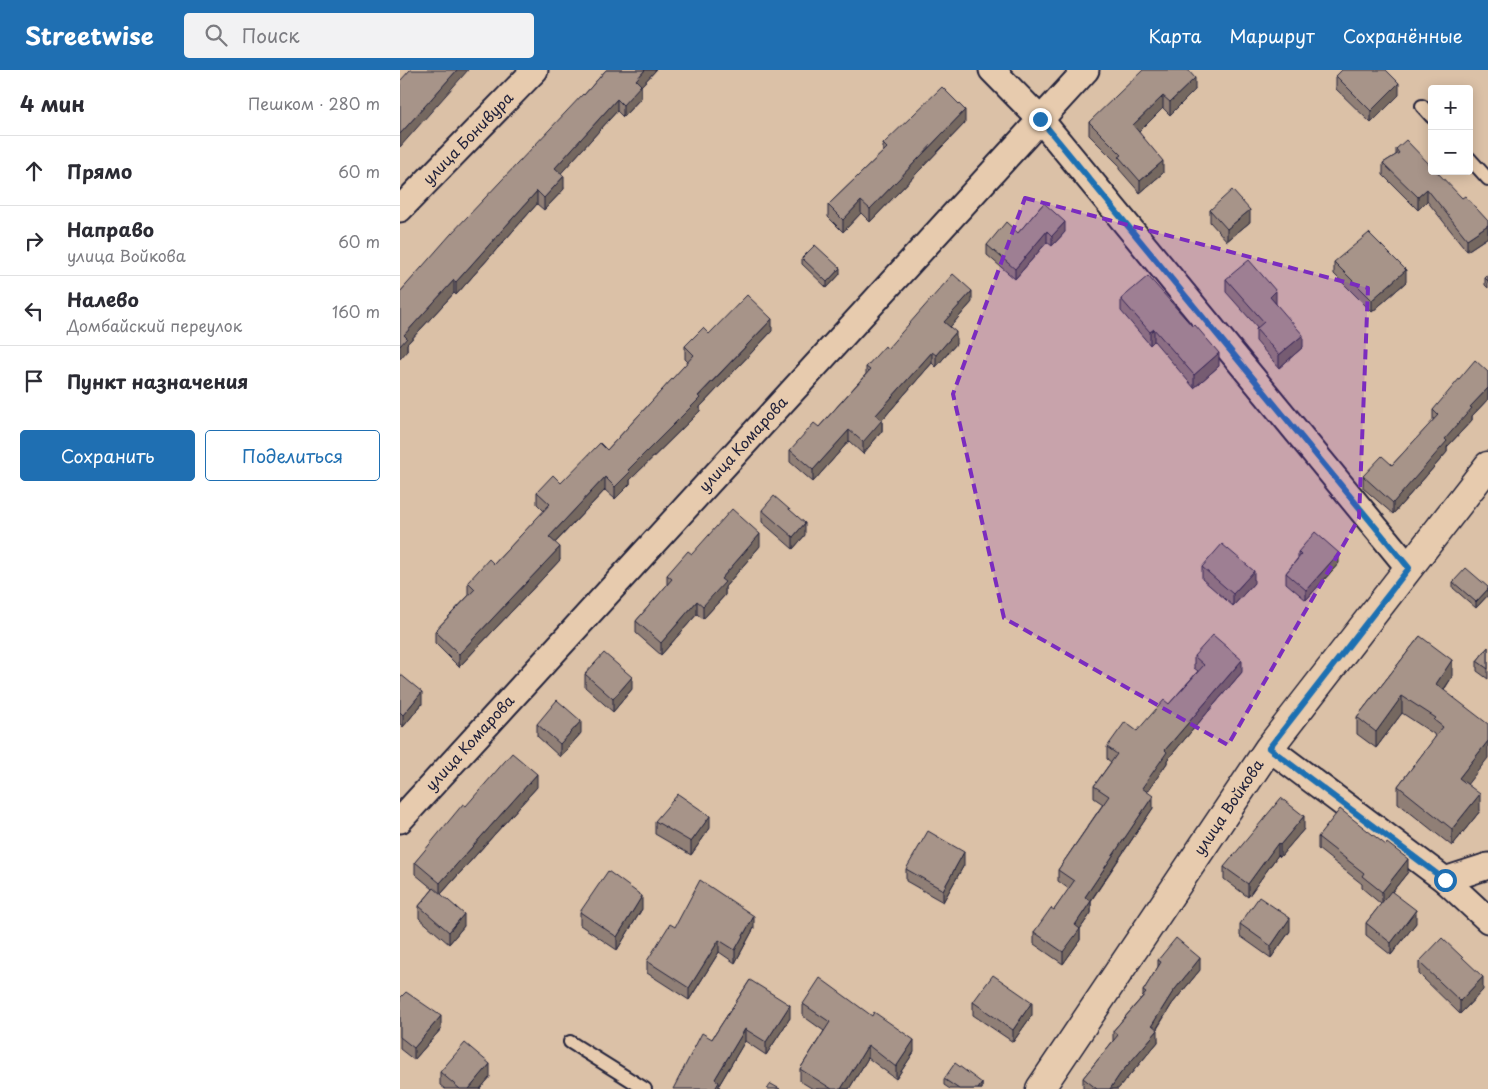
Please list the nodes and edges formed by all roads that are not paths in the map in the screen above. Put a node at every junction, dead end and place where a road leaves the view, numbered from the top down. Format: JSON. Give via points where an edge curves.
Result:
{"nodes":[{"id":1,"x":535,"y":70,"type":"edge"},
{"id":2,"x":992,"y":70,"type":"edge"},
{"id":3,"x":1086,"y":70,"type":"edge"},
{"id":4,"x":1422,"y":106,"type":"dead end"},
{"id":5,"x":1428,"y":113,"type":"edge"},
{"id":6,"x":1040,"y":119,"type":"junction"},
{"id":7,"x":1473,"y":162,"type":"edge"},
{"id":8,"x":1488,"y":179,"type":"edge"},
{"id":9,"x":400,"y":209,"type":"edge"},
{"id":10,"x":1488,"y":466,"type":"edge"},
{"id":11,"x":1409,"y":568,"type":"junction"},
{"id":12,"x":1269,"y":748,"type":"junction"},
{"id":13,"x":400,"y":820,"type":"edge"},
{"id":14,"x":1488,"y":866,"type":"edge"},
{"id":15,"x":1445,"y":880,"type":"junction"},
{"id":16,"x":1488,"y":920,"type":"edge"},
{"id":17,"x":570,"y":1042,"type":"dead end"},
{"id":18,"x":645,"y":1089,"type":"edge"},
{"id":19,"x":1040,"y":1089,"type":"edge"}],
"edges":[{"from":1,"to":9,"type":"street","name":"улица Бонивура"},
{"from":2,"to":6,"type":"street"},
{"from":3,"to":6,"type":"street","name":"улица Комарова"},
{"from":4,"to":5,"type":"lane"},
{"from":6,"to":11,"type":"street"},
{"from":6,"to":13,"type":"street","name":"улица Комарова"},
{"from":7,"to":8,"type":"lane"},
{"from":10,"to":11,"type":"street","name":"улица Войкова"},
{"from":11,"to":12,"type":"street","name":"улица Войкова"},
{"from":12,"to":15,"type":"street"},
{"from":12,"to":19,"type":"street","name":"улица Войкова"},
{"from":14,"to":15,"type":"street"},
{"from":15,"to":16,"type":"street"},
{"from":17,"to":18,"type":"lane"}]}
